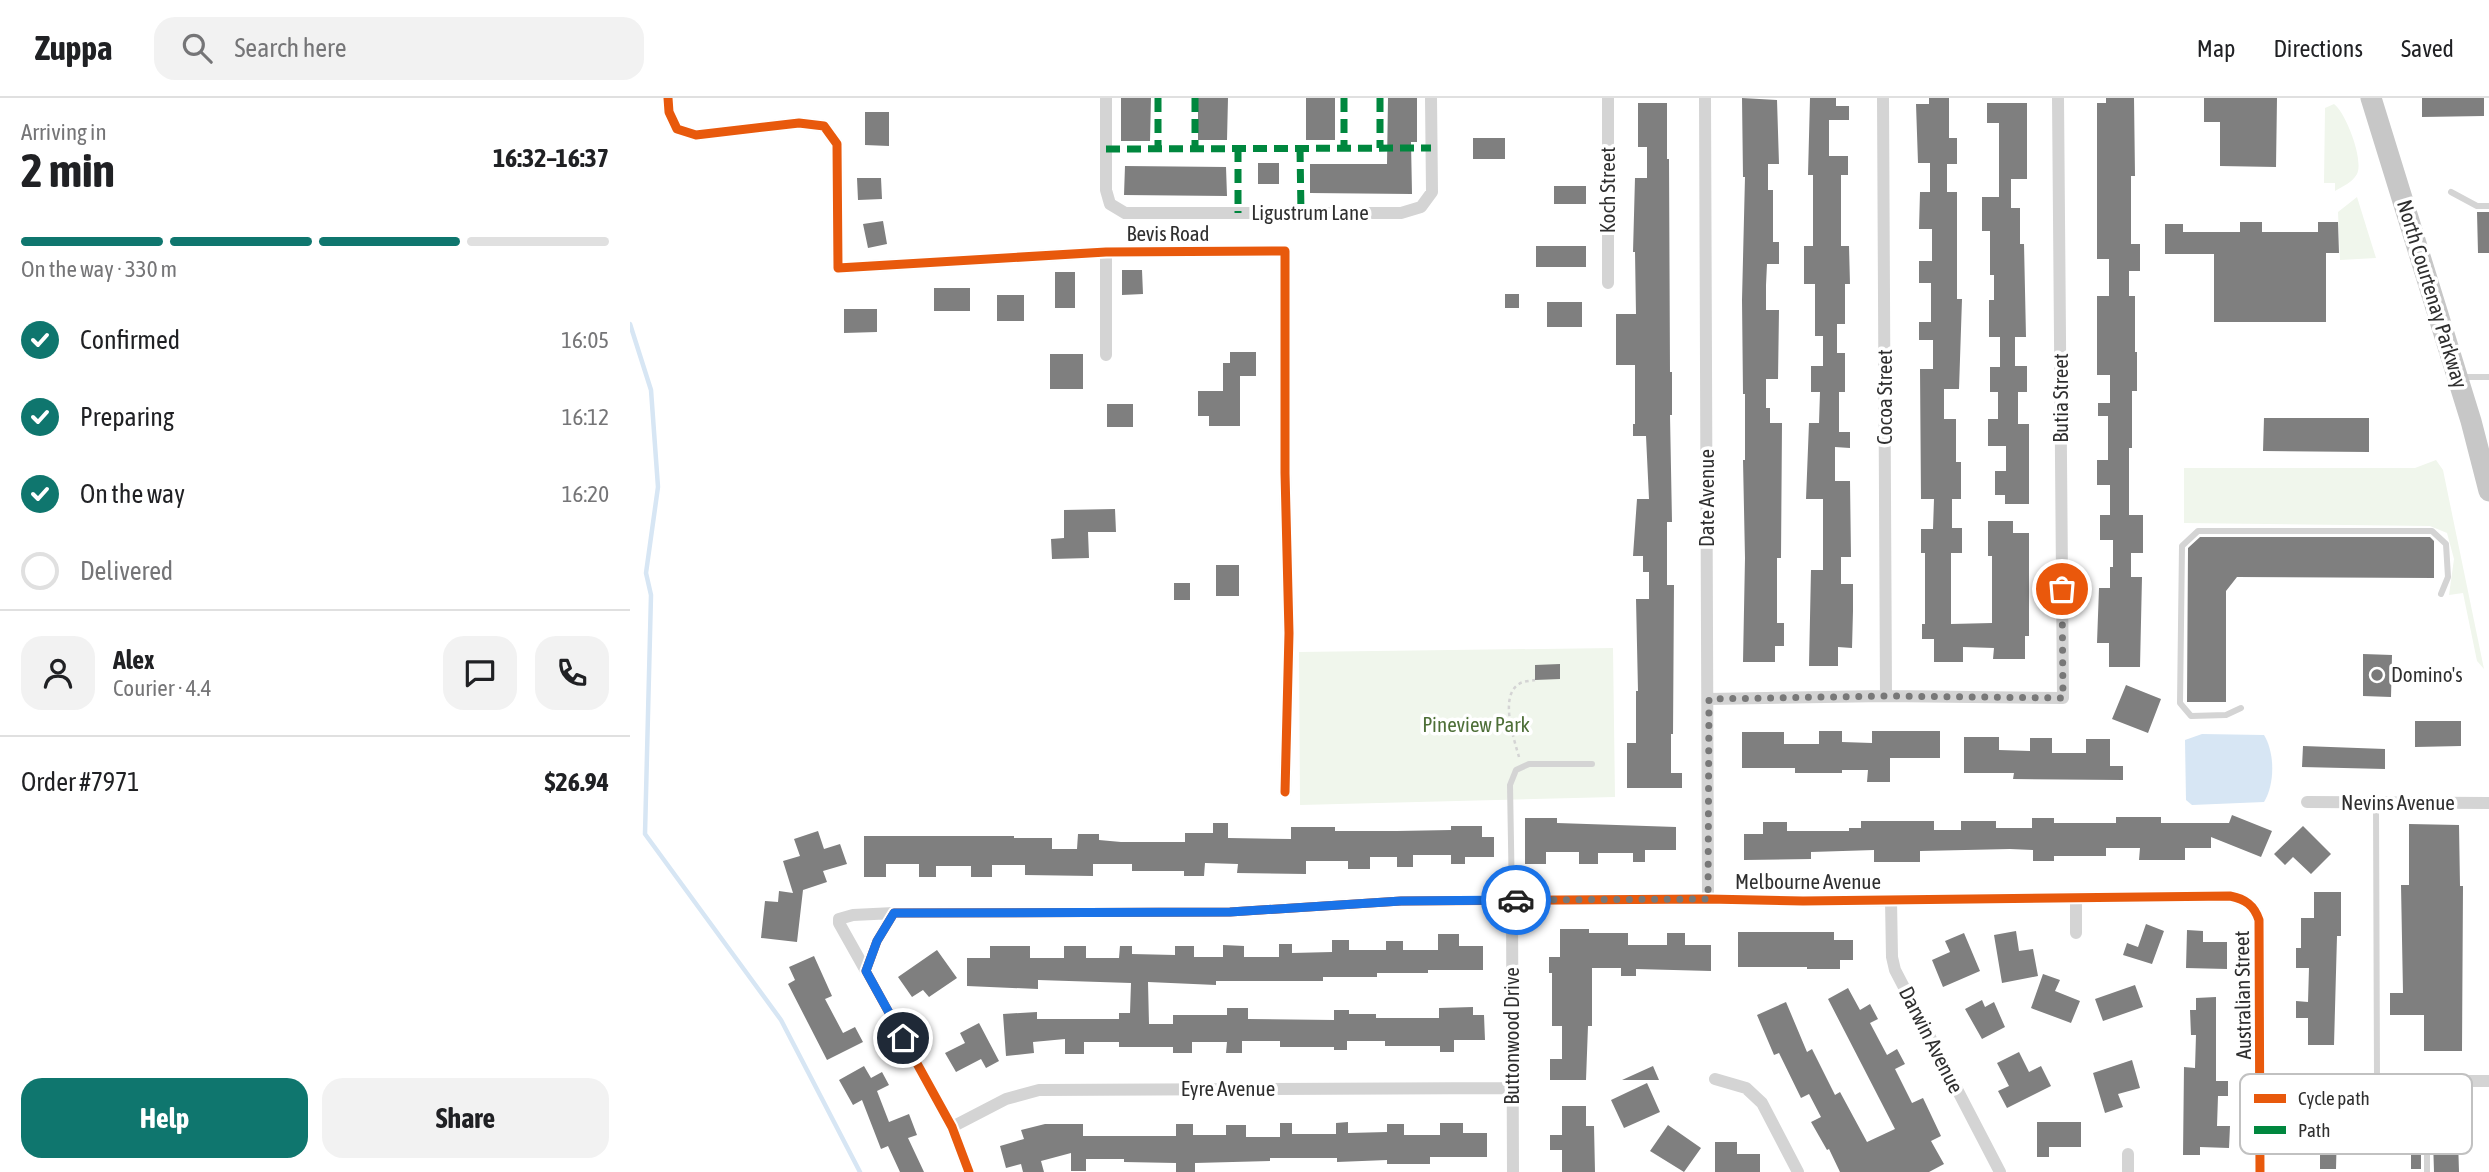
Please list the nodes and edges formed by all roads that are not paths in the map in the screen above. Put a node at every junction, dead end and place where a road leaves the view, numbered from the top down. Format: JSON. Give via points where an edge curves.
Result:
{"nodes":[{"id":1,"x":668,"y":98,"type":"edge"},
{"id":2,"x":1106,"y":98,"type":"edge"},
{"id":3,"x":1431,"y":98,"type":"edge"},
{"id":4,"x":1608,"y":98,"type":"edge"},
{"id":5,"x":1705,"y":98,"type":"edge"},
{"id":6,"x":1883,"y":98,"type":"edge"},
{"id":7,"x":2059,"y":98,"type":"edge"},
{"id":8,"x":2371,"y":98,"type":"edge"},
{"id":9,"x":2451,"y":192,"type":"dead end"},
{"id":10,"x":2489,"y":206,"type":"edge"},
{"id":11,"x":1106,"y":251,"type":"junction"},
{"id":12,"x":1608,"y":283,"type":"dead end"},
{"id":13,"x":1106,"y":355,"type":"dead end"},
{"id":14,"x":2457,"y":377,"type":"junction"},
{"id":15,"x":2489,"y":377,"type":"edge"},
{"id":16,"x":2489,"y":491,"type":"edge"},
{"id":17,"x":2441,"y":594,"type":"dead end"},
{"id":18,"x":1886,"y":696,"type":"junction"},
{"id":19,"x":1709,"y":699,"type":"junction"},
{"id":20,"x":2241,"y":708,"type":"dead end"},
{"id":21,"x":1592,"y":764,"type":"dead end"},
{"id":22,"x":1285,"y":792,"type":"dead end"},
{"id":23,"x":2306,"y":802,"type":"dead end"},
{"id":24,"x":2376,"y":803,"type":"junction"},
{"id":25,"x":2489,"y":803,"type":"edge"},
{"id":26,"x":2076,"y":898,"type":"junction"},
{"id":27,"x":1708,"y":899,"type":"junction"},
{"id":28,"x":1512,"y":900,"type":"junction"},
{"id":29,"x":1891,"y":900,"type":"junction"},
{"id":30,"x":2249,"y":904,"type":"joint"},
{"id":31,"x":894,"y":913,"type":"junction"},
{"id":32,"x":2076,"y":933,"type":"dead end"},
{"id":33,"x":866,"y":971,"type":"junction"},
{"id":34,"x":2262,"y":1074,"type":"edge"},
{"id":35,"x":2377,"y":1074,"type":"edge"},
{"id":36,"x":1715,"y":1079,"type":"dead end"},
{"id":37,"x":1512,"y":1088,"type":"junction"},
{"id":38,"x":952,"y":1127,"type":"junction"},
{"id":39,"x":2128,"y":1154,"type":"dead end"},
{"id":40,"x":2260,"y":1154,"type":"edge"},
{"id":41,"x":2427,"y":1154,"type":"edge"},
{"id":42,"x":969,"y":1172,"type":"edge"},
{"id":43,"x":1513,"y":1172,"type":"edge"},
{"id":44,"x":1798,"y":1172,"type":"edge"},
{"id":45,"x":2000,"y":1172,"type":"edge"},
{"id":46,"x":2128,"y":1172,"type":"edge"},
{"id":47,"x":2260,"y":1172,"type":"edge"},
{"id":48,"x":2427,"y":1172,"type":"edge"}],
"edges":[{"from":1,"to":11,"type":"street","name":"Bevis Road","via":[[677,129],[696,135],[799,123],[824,126],[837,144],[838,268]]},
{"from":2,"to":3,"type":"street","name":"Ligustrum Lane","via":[[1106,190],[1110,204],[1125,213],[1401,213],[1421,207],[1432,192]]},
{"from":4,"to":12,"type":"street","name":"Koch Street"},
{"from":5,"to":19,"type":"street","name":"Date Avenue"},
{"from":6,"to":18,"type":"street","name":"Cocoa Street"},
{"from":7,"to":18,"type":"street","name":"Butia Street","via":[[2063,698]]},
{"from":8,"to":14,"type":"main road","name":"North Courtenay Parkway"},
{"from":9,"to":10,"type":"lane","via":[[2477,206]]},
{"from":11,"to":13,"type":"street","name":"Bevis Road"},
{"from":11,"to":22,"type":"street","name":"Bevis Road","via":[[1285,251],[1289,633]]},
{"from":14,"to":15,"type":"lane"},
{"from":14,"to":16,"type":"main road","name":"North Courtenay Parkway"},
{"from":17,"to":20,"type":"lane","via":[[2448,578],[2446,544],[2432,531],[2198,531],[2182,546],[2180,704],[2190,716],[2226,715]]},
{"from":18,"to":19,"type":"street"},
{"from":19,"to":27,"type":"street","name":"Date Avenue"},
{"from":21,"to":28,"type":"lane","via":[[1529,764],[1516,770],[1510,785]]},
{"from":23,"to":24,"type":"street","name":"Nevins Avenue"},
{"from":24,"to":25,"type":"street","name":"Nevins Avenue"},
{"from":24,"to":35,"type":"lane"},
{"from":26,"to":29,"type":"street","name":"Melbourne Avenue"},
{"from":26,"to":30,"type":"street","name":"Melbourne Avenue","via":[[2230,896]]},
{"from":26,"to":32,"type":"street"},
{"from":27,"to":28,"type":"street","name":"Melbourne Avenue"},
{"from":27,"to":29,"type":"street","name":"Melbourne Avenue"},
{"from":28,"to":31,"type":"street","name":"Melbourne Avenue","via":[[1401,901],[1230,912]]},
{"from":28,"to":37,"type":"street","name":"Buttonwood Drive"},
{"from":29,"to":45,"type":"street","name":"Darwin Avenue","via":[[1895,970]]},
{"from":30,"to":34,"type":"street","name":"Australian Street","via":[[2259,920]]},
{"from":31,"to":33,"type":"street"},
{"from":31,"to":33,"type":"street","name":"Melbourne Avenue","via":[[839,919]]},
{"from":33,"to":38,"type":"street"},
{"from":36,"to":44,"type":"street","via":[[1746,1088],[1762,1103]]},
{"from":37,"to":38,"type":"street","name":"Eyre Avenue","via":[[1039,1090],[1006,1099]]},
{"from":37,"to":43,"type":"street","name":"Buttonwood Drive"},
{"from":38,"to":42,"type":"street"},
{"from":39,"to":46,"type":"street"},
{"from":40,"to":47,"type":"street","name":"Australian Street"},
{"from":41,"to":48,"type":"lane"}]}
